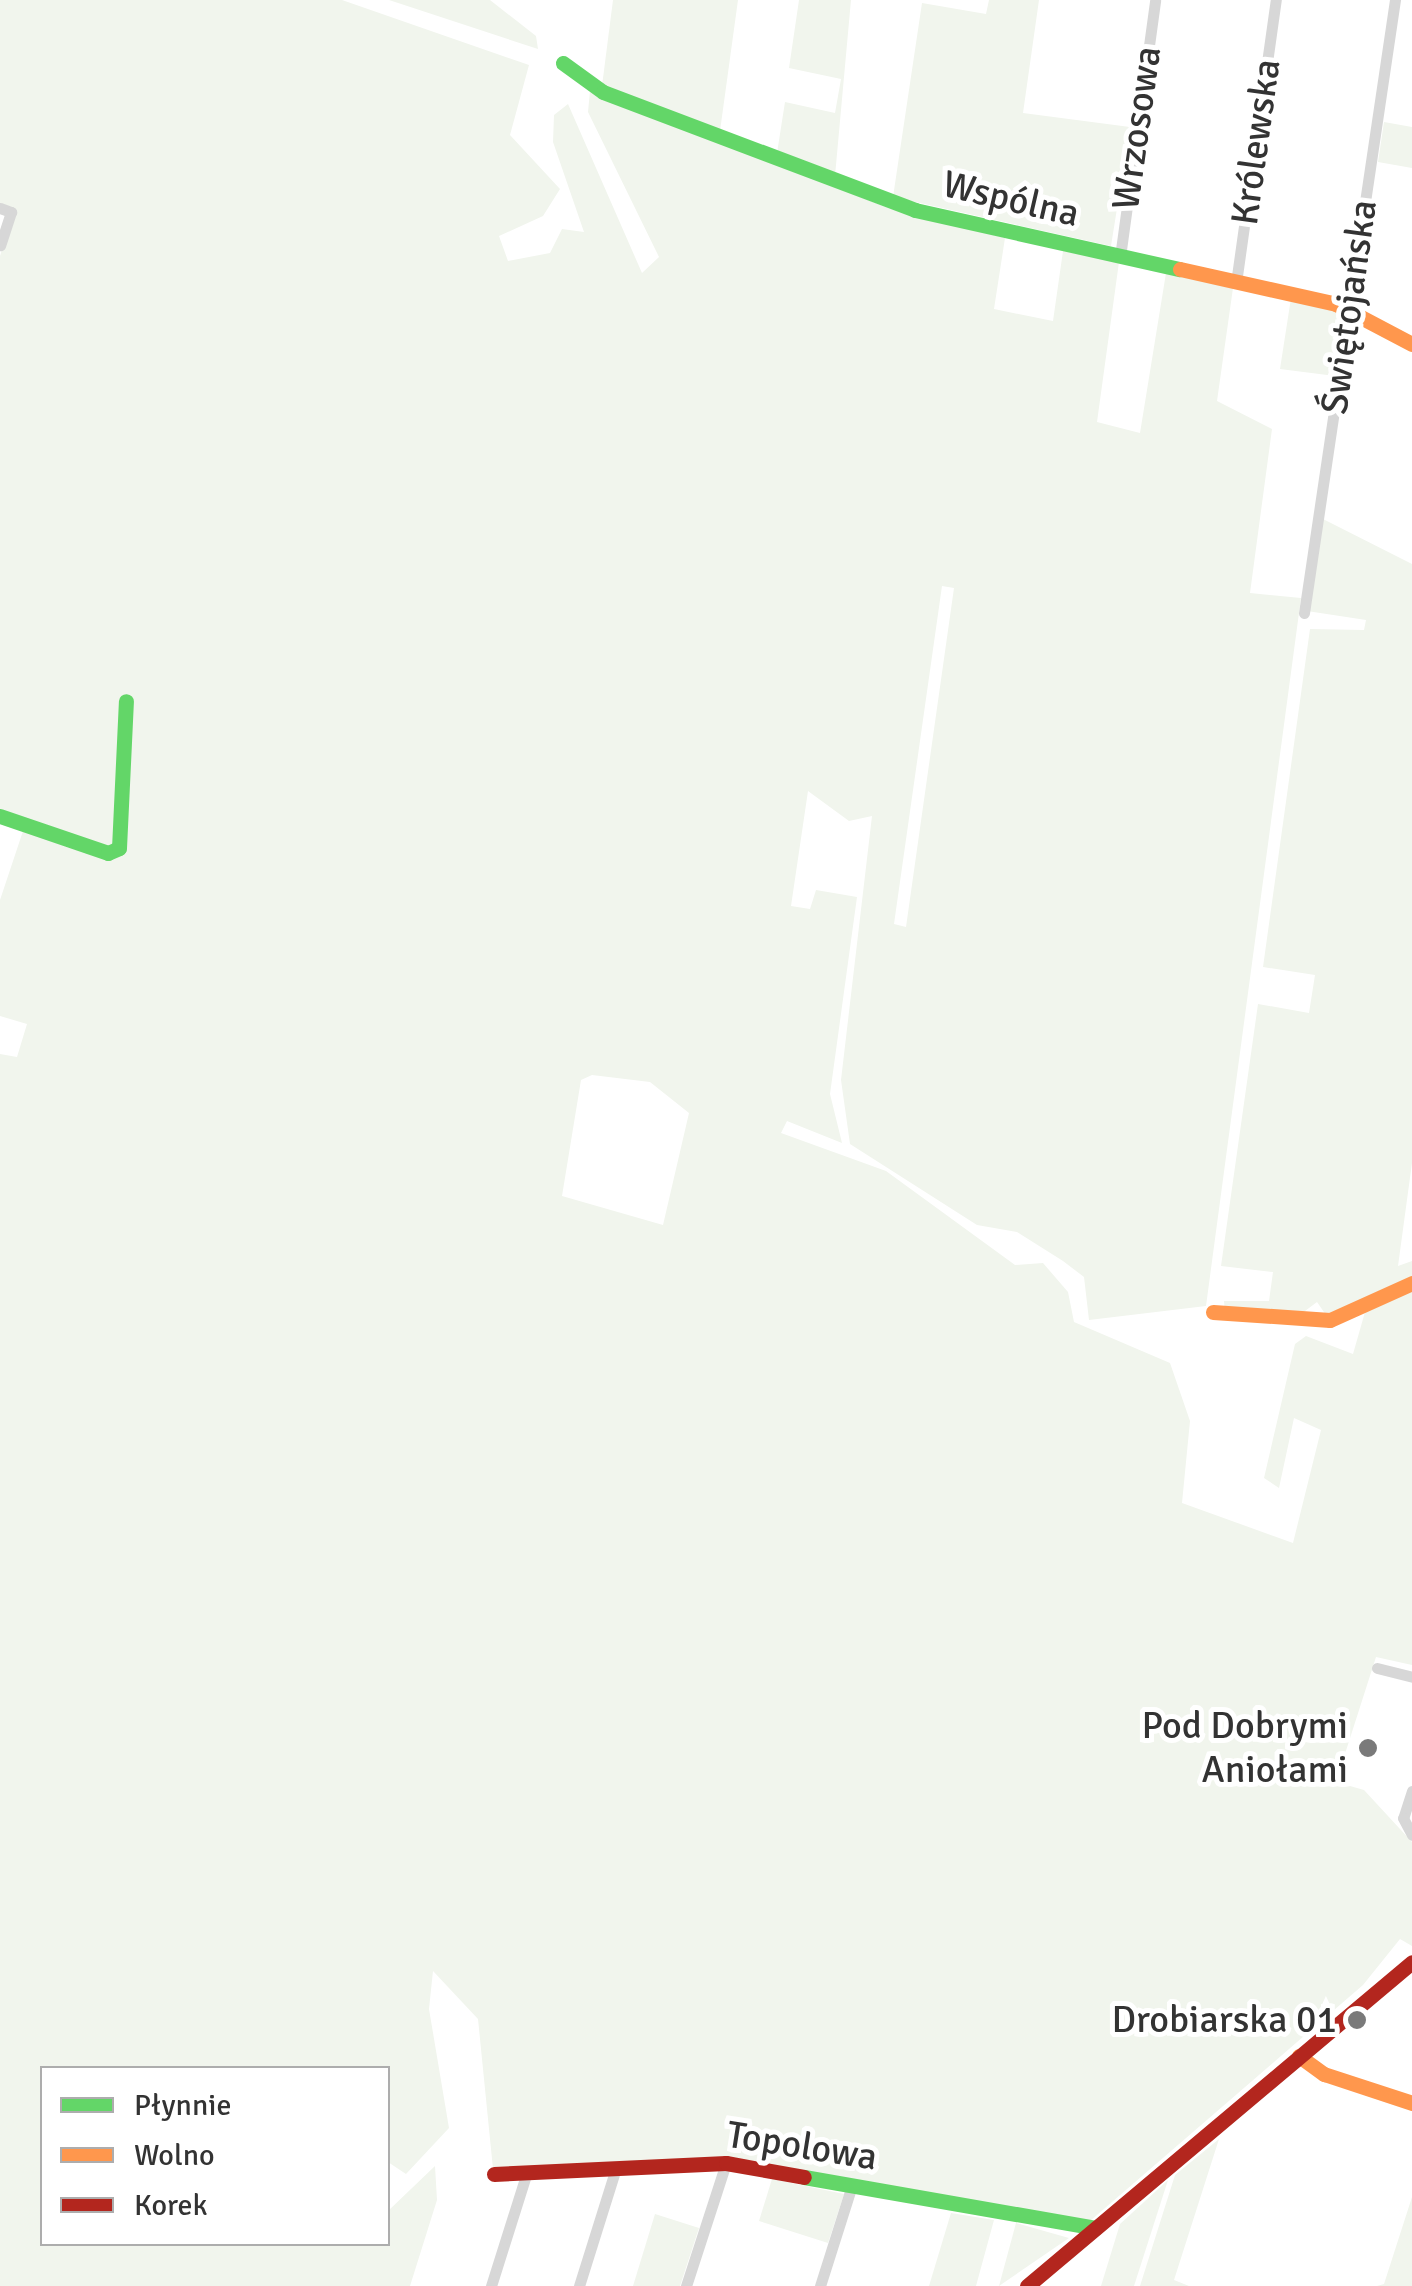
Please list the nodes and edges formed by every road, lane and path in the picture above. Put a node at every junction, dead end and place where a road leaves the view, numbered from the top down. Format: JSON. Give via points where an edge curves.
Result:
{"nodes":[{"id":1,"x":1155,"y":0,"type":"edge"},
{"id":2,"x":1276,"y":0,"type":"edge"},
{"id":3,"x":1395,"y":0,"type":"edge"},
{"id":4,"x":564,"y":64,"type":"dead end"},
{"id":5,"x":6,"y":210,"type":"edge"},
{"id":6,"x":0,"y":245,"type":"edge"},
{"id":7,"x":1120,"y":257,"type":"junction"},
{"id":8,"x":1236,"y":284,"type":"junction"},
{"id":9,"x":1349,"y":309,"type":"junction"},
{"id":10,"x":1412,"y":344,"type":"edge"},
{"id":11,"x":1304,"y":614,"type":"dead end"},
{"id":12,"x":126,"y":701,"type":"dead end"},
{"id":13,"x":0,"y":816,"type":"edge"},
{"id":14,"x":1412,"y":1284,"type":"edge"},
{"id":15,"x":1213,"y":1312,"type":"dead end"},
{"id":16,"x":1377,"y":1668,"type":"dead end"},
{"id":17,"x":1412,"y":1677,"type":"edge"},
{"id":18,"x":1412,"y":1790,"type":"edge"},
{"id":19,"x":1412,"y":1836,"type":"edge"},
{"id":20,"x":1412,"y":1962,"type":"edge"},
{"id":21,"x":1298,"y":2056,"type":"junction"},
{"id":22,"x":1412,"y":2102,"type":"edge"},
{"id":23,"x":726,"y":2163,"type":"junction"},
{"id":24,"x":616,"y":2168,"type":"junction"},
{"id":25,"x":527,"y":2172,"type":"junction"},
{"id":26,"x":494,"y":2174,"type":"dead end"},
{"id":27,"x":852,"y":2186,"type":"junction"},
{"id":28,"x":1096,"y":2228,"type":"junction"},
{"id":29,"x":491,"y":2286,"type":"edge"},
{"id":30,"x":579,"y":2286,"type":"edge"},
{"id":31,"x":686,"y":2286,"type":"edge"},
{"id":32,"x":820,"y":2286,"type":"edge"},
{"id":33,"x":1027,"y":2286,"type":"edge"}],
"edges":[{"from":1,"to":7,"type":"street","name":"Wrzosowa"},
{"from":2,"to":8,"type":"street","name":"Królewska"},
{"from":3,"to":9,"type":"street","name":"Świętojańska"},
{"from":4,"to":7,"type":"street","name":"Wspólna","via":[[602,92],[915,210]]},
{"from":5,"to":6,"type":"street"},
{"from":7,"to":8,"type":"street","name":"Wspólna"},
{"from":8,"to":9,"type":"street","name":"Wspólna"},
{"from":9,"to":10,"type":"street","name":"Wspólna"},
{"from":9,"to":11,"type":"street","name":"Świętojańska"},
{"from":12,"to":13,"type":"street","via":[[126,839],[108,853]]},
{"from":14,"to":15,"type":"street","via":[[1330,1320]]},
{"from":16,"to":17,"type":"street"},
{"from":18,"to":19,"type":"street","via":[[1404,1818]]},
{"from":20,"to":21,"type":"street"},
{"from":21,"to":22,"type":"street","via":[[1324,2074]]},
{"from":21,"to":28,"type":"street"},
{"from":23,"to":24,"type":"street","name":"Topolowa"},
{"from":23,"to":27,"type":"street","name":"Topolowa"},
{"from":23,"to":31,"type":"street"},
{"from":24,"to":25,"type":"street","name":"Topolowa"},
{"from":24,"to":30,"type":"street"},
{"from":25,"to":26,"type":"street","name":"Topolowa"},
{"from":25,"to":29,"type":"street"},
{"from":27,"to":28,"type":"street","name":"Topolowa"},
{"from":27,"to":32,"type":"street"},
{"from":28,"to":33,"type":"street"}]}
